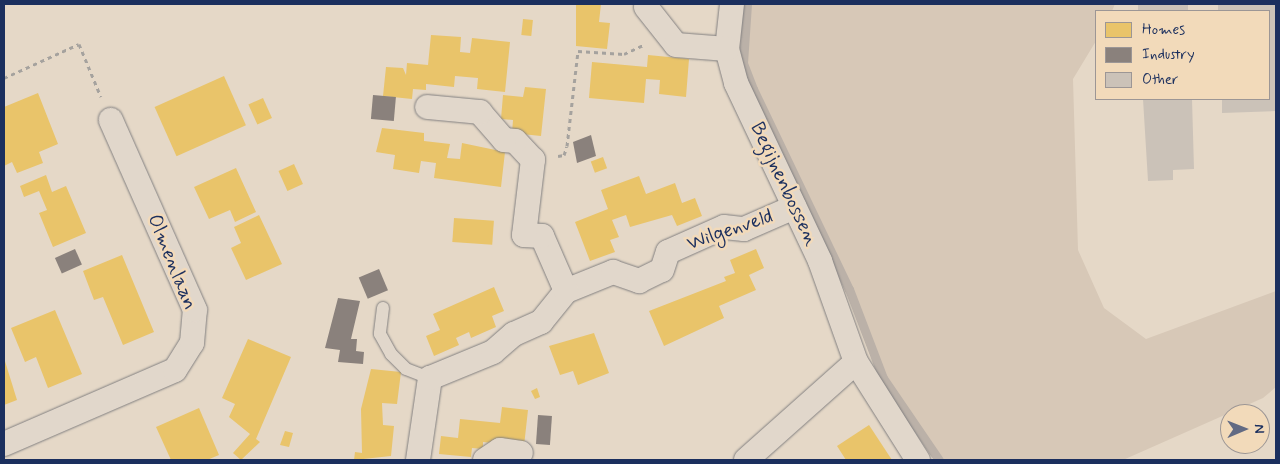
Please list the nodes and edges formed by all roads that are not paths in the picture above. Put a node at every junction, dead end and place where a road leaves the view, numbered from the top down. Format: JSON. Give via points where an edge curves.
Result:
{"nodes":[{"id":1,"x":732,"y":4,"type":"edge"},
{"id":2,"x":646,"y":7,"type":"dead end"},
{"id":3,"x":727,"y":49,"type":"junction"},
{"id":4,"x":427,"y":107,"type":"dead end"},
{"id":5,"x":111,"y":120,"type":"road end"},
{"id":6,"x":794,"y":206,"type":"junction"},
{"id":7,"x":566,"y":291,"type":"junction"},
{"id":8,"x":383,"y":308,"type":"dead end"},
{"id":9,"x":856,"y":362,"type":"junction"},
{"id":10,"x":430,"y":378,"type":"junction"},
{"id":11,"x":4,"y":444,"type":"edge"},
{"id":12,"x":521,"y":453,"type":"dead end"},
{"id":13,"x":418,"y":460,"type":"edge"},
{"id":14,"x":485,"y":460,"type":"edge"},
{"id":15,"x":746,"y":460,"type":"edge"},
{"id":16,"x":918,"y":460,"type":"edge"}],
"edges":[{"from":1,"to":3,"type":"street","name":"Begijnenbossen"},
{"from":2,"to":3,"type":"street","via":[[676,45]]},
{"from":3,"to":6,"type":"street","name":"Begijnenbossen","via":[[736,84]]},
{"from":4,"to":7,"type":"street","via":[[480,112],[504,140],[515,141],[533,160],[524,235],[542,236]]},
{"from":5,"to":11,"type":"street","name":"Olmenlaan","via":[[195,310],[192,344],[175,370]]},
{"from":6,"to":7,"type":"street","name":"Wilgenveld","via":[[744,229],[724,227],[668,252],[662,270],[639,282],[613,272]]},
{"from":6,"to":9,"type":"street","name":"Begijnenbossen"},
{"from":7,"to":10,"type":"street","name":"Wilgenveld","via":[[540,322],[514,334],[493,352]]},
{"from":8,"to":10,"type":"lane","via":[[380,334],[391,354],[406,369]]},
{"from":9,"to":15,"type":"street"},
{"from":9,"to":16,"type":"street","name":"Begijnenbossen"},
{"from":10,"to":13,"type":"street"},
{"from":12,"to":14,"type":"street","via":[[500,450]]}]}
